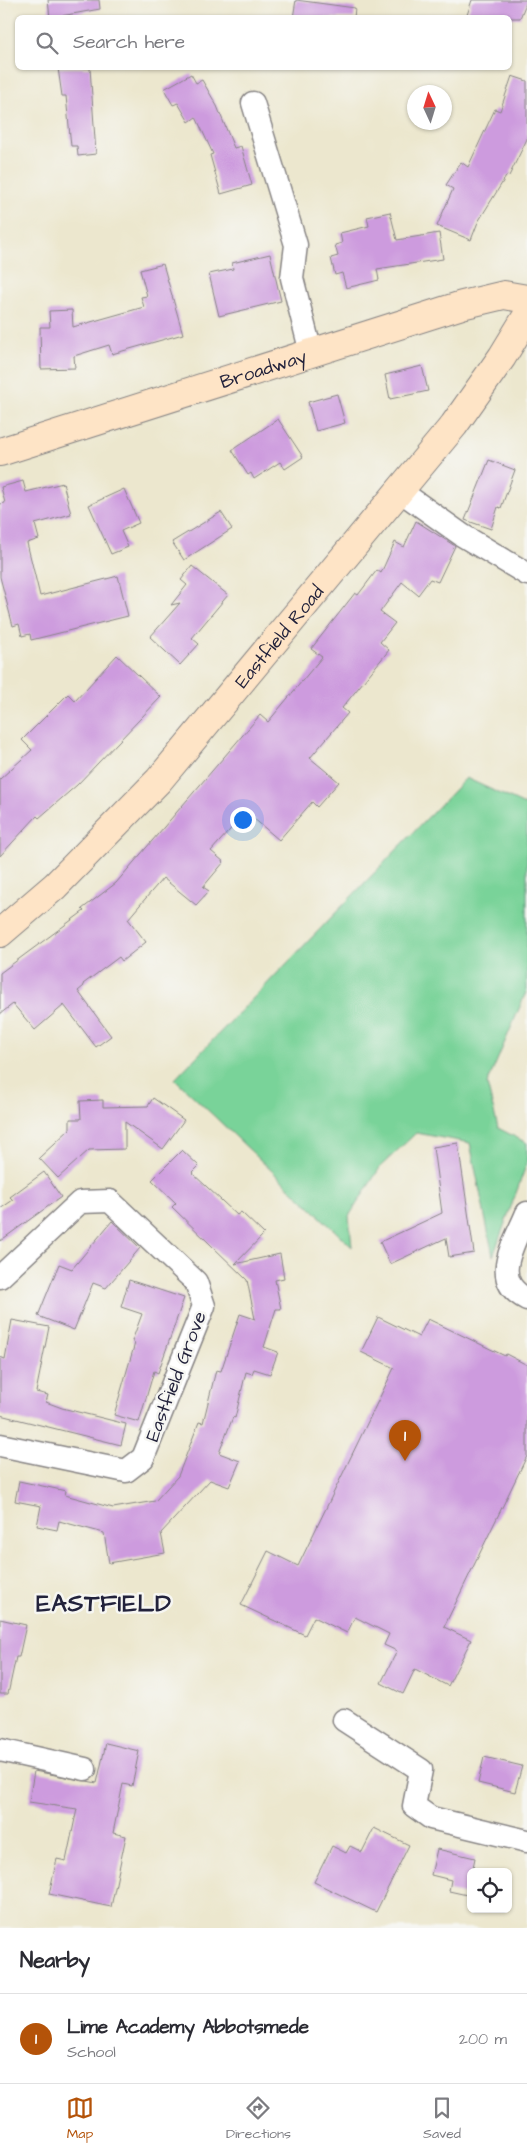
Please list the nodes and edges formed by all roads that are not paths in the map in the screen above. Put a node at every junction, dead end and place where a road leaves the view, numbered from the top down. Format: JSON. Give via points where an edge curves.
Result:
{"nodes":[{"id":1,"x":253,"y":103,"type":"dead end"},
{"id":2,"x":527,"y":299,"type":"edge"},
{"id":3,"x":527,"y":316,"type":"edge"},
{"id":4,"x":311,"y":353,"type":"junction"},
{"id":5,"x":0,"y":452,"type":"edge"},
{"id":6,"x":400,"y":492,"type":"junction"},
{"id":7,"x":527,"y":574,"type":"edge"},
{"id":8,"x":0,"y":933,"type":"edge"},
{"id":9,"x":527,"y":1213,"type":"edge"},
{"id":10,"x":0,"y":1276,"type":"edge"},
{"id":11,"x":527,"y":1299,"type":"edge"},
{"id":12,"x":0,"y":1446,"type":"edge"},
{"id":13,"x":344,"y":1720,"type":"dead end"},
{"id":14,"x":0,"y":1750,"type":"edge"},
{"id":15,"x":85,"y":1769,"type":"dead end"},
{"id":16,"x":527,"y":1841,"type":"edge"}],
"edges":[{"from":1,"to":4,"type":"street","via":[[296,245],[292,278]]},
{"from":2,"to":4,"type":"street","name":"Broadway","via":[[504,295],[462,304]]},
{"from":3,"to":6,"type":"street","name":"Eastfield Road","via":[[459,417]]},
{"from":4,"to":5,"type":"street","name":"Broadway"},
{"from":6,"to":7,"type":"street"},
{"from":6,"to":8,"type":"street","name":"Eastfield Road","via":[[159,780],[55,886]]},
{"from":9,"to":11,"type":"street","via":[[505,1276],[511,1289]]},
{"from":10,"to":12,"type":"street","name":"Eastfield Grove","via":[[80,1202],[110,1201],[196,1282],[204,1306],[143,1458],[126,1471]]},
{"from":13,"to":16,"type":"street","via":[[421,1770],[414,1806],[430,1818]]},
{"from":14,"to":15,"type":"street"}]}
